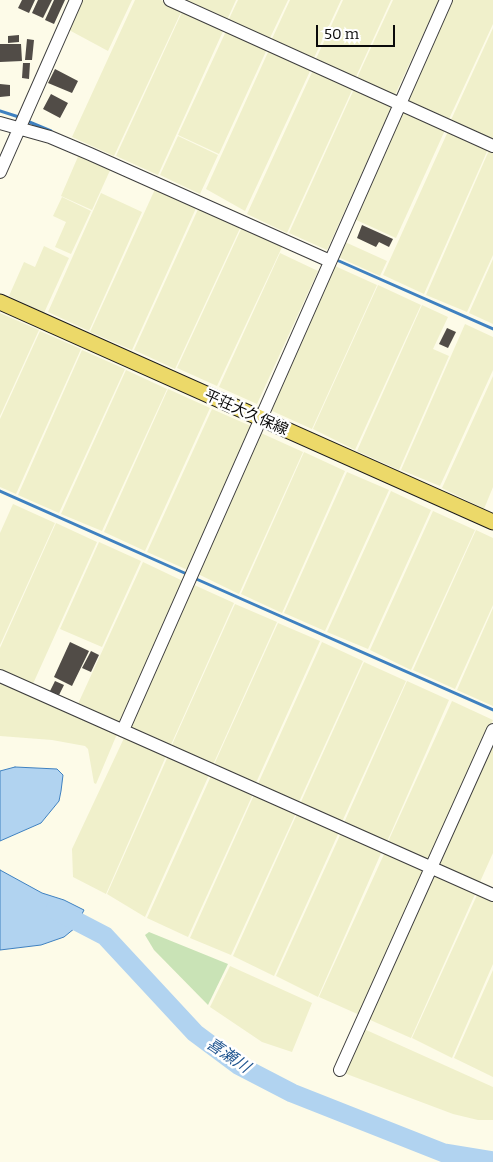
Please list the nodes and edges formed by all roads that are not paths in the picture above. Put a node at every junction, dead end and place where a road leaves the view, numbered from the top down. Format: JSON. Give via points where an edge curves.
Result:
{"nodes":[{"id":1,"x":76,"y":0,"type":"edge"},
{"id":2,"x":170,"y":0,"type":"edge"},
{"id":3,"x":446,"y":0,"type":"edge"},
{"id":4,"x":399,"y":103,"type":"junction"},
{"id":5,"x":0,"y":123,"type":"edge"},
{"id":6,"x":20,"y":128,"type":"junction"},
{"id":7,"x":493,"y":146,"type":"edge"},
{"id":8,"x":0,"y":172,"type":"edge"},
{"id":9,"x":330,"y":261,"type":"junction"},
{"id":10,"x":0,"y":302,"type":"edge"},
{"id":11,"x":261,"y":419,"type":"junction"},
{"id":12,"x":493,"y":522,"type":"edge"},
{"id":13,"x":0,"y":676,"type":"edge"},
{"id":14,"x":122,"y":730,"type":"junction"},
{"id":15,"x":493,"y":730,"type":"edge"},
{"id":16,"x":432,"y":868,"type":"junction"},
{"id":17,"x":493,"y":895,"type":"edge"},
{"id":18,"x":340,"y":1070,"type":"dead end"}],
"edges":[{"from":1,"to":6,"type":"street"},
{"from":2,"to":4,"type":"street"},
{"from":3,"to":4,"type":"street"},
{"from":4,"to":7,"type":"street"},
{"from":4,"to":9,"type":"street"},
{"from":5,"to":6,"type":"street"},
{"from":6,"to":8,"type":"street"},
{"from":6,"to":9,"type":"street","via":[[90,154]]},
{"from":9,"to":11,"type":"street"},
{"from":10,"to":11,"type":"main road","name":"平荘大久保線"},
{"from":11,"to":12,"type":"main road","name":"平荘大久保線"},
{"from":11,"to":14,"type":"street"},
{"from":13,"to":14,"type":"street"},
{"from":14,"to":16,"type":"street"},
{"from":15,"to":16,"type":"street"},
{"from":16,"to":17,"type":"street"},
{"from":16,"to":18,"type":"street"}]}
